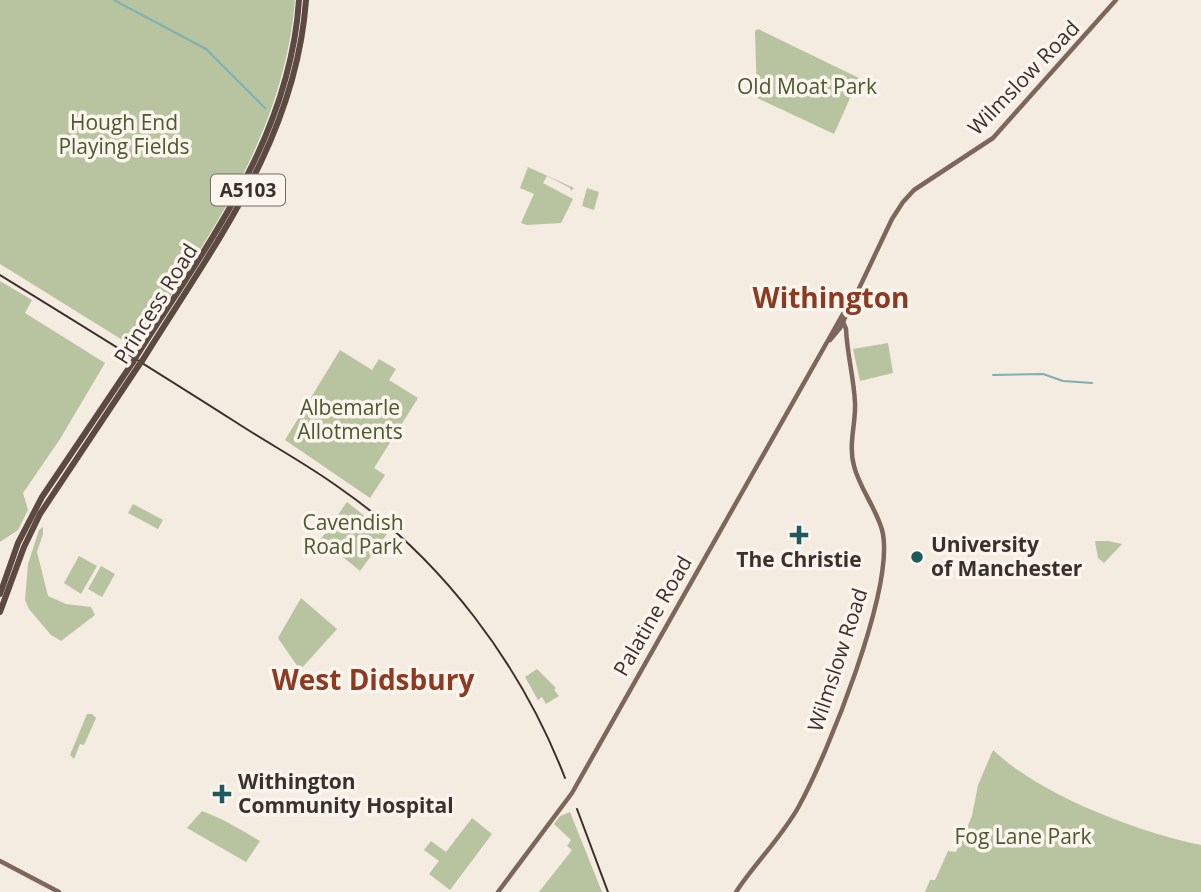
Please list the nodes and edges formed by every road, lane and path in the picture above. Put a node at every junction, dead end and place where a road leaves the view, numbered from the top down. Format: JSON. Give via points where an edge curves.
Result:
{"nodes":[{"id":1,"x":299,"y":0,"type":"edge"},
{"id":2,"x":306,"y":0,"type":"edge"},
{"id":3,"x":1116,"y":0,"type":"edge"},
{"id":4,"x":840,"y":324,"type":"junction"},
{"id":5,"x":137,"y":361,"type":"junction"},
{"id":6,"x":66,"y":468,"type":"junction"},
{"id":7,"x":0,"y":594,"type":"edge"},
{"id":8,"x":0,"y":612,"type":"edge"},
{"id":9,"x":0,"y":861,"type":"edge"},
{"id":10,"x":59,"y":892,"type":"edge"},
{"id":11,"x":498,"y":892,"type":"edge"},
{"id":12,"x":736,"y":892,"type":"edge"}],
"edges":[{"from":1,"to":5,"type":"highway","name":"Princess Road","number":"A5103","via":[[289,63],[269,132]]},
{"from":2,"to":5,"type":"highway","name":"Princess Road","number":"A5103","via":[[292,81],[268,150],[241,202]]},
{"from":3,"to":4,"type":"main road","name":"Wilmslow Road","via":[[993,138],[903,201]]},
{"from":4,"to":11,"type":"main road","name":"Palatine Road","via":[[572,793]]},
{"from":4,"to":12,"type":"main road","name":"Wilmslow Road","via":[[846,335],[855,399],[851,455],[883,534],[881,583],[852,678],[817,768],[792,817]]},
{"from":5,"to":6,"type":"highway","name":"Princess Road","number":"A5103"},
{"from":6,"to":7,"type":"highway","name":"Princess Road","number":"A5103","via":[[42,496]]},
{"from":6,"to":8,"type":"highway","name":"Princess Road","number":"A5103","via":[[33,526]]},
{"from":9,"to":10,"type":"main road"}]}
